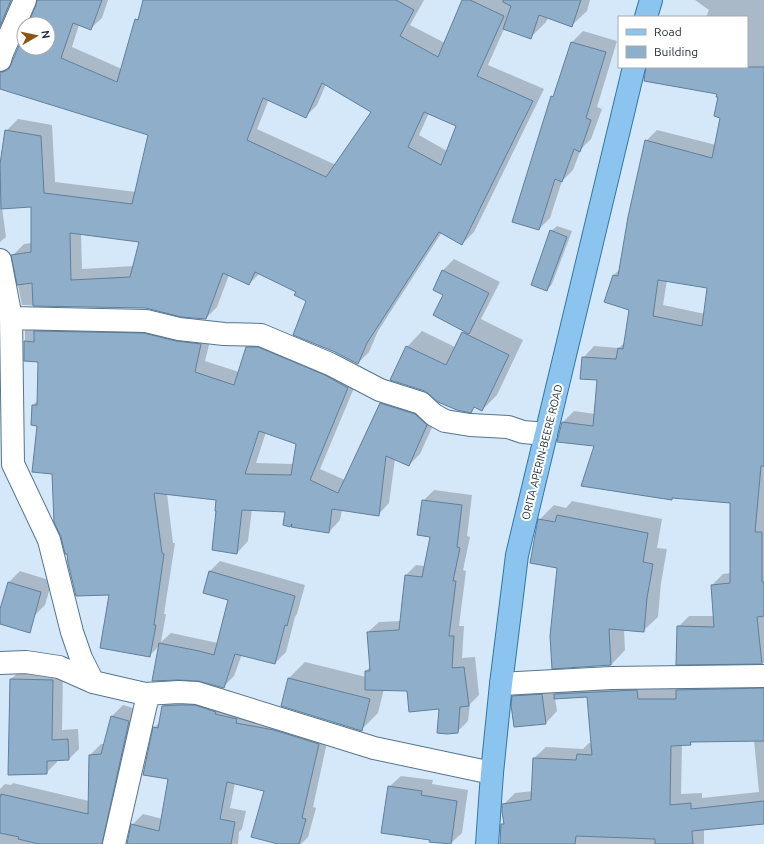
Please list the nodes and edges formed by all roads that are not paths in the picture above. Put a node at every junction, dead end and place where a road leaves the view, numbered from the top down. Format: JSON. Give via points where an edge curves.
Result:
{"nodes":[{"id":1,"x":25,"y":0,"type":"edge"},
{"id":2,"x":651,"y":0,"type":"edge"},
{"id":3,"x":646,"y":16,"type":"edge"},
{"id":4,"x":0,"y":60,"type":"edge"},
{"id":5,"x":634,"y":68,"type":"edge"},
{"id":6,"x":0,"y":260,"type":"edge"},
{"id":7,"x":11,"y":318,"type":"junction"},
{"id":8,"x":546,"y":434,"type":"junction"},
{"id":9,"x":0,"y":663,"type":"edge"},
{"id":10,"x":764,"y":676,"type":"edge"},
{"id":11,"x":93,"y":682,"type":"junction"},
{"id":12,"x":501,"y":684,"type":"junction"},
{"id":13,"x":148,"y":694,"type":"junction"},
{"id":14,"x":492,"y":773,"type":"junction"},
{"id":15,"x":114,"y":844,"type":"edge"},
{"id":16,"x":487,"y":844,"type":"edge"}],
"edges":[{"from":1,"to":4,"type":"street"},
{"from":2,"to":3,"type":"main road"},
{"from":5,"to":8,"type":"main road","name":"ORITA APERIN-BEERE ROAD"},
{"from":6,"to":7,"type":"street"},
{"from":7,"to":8,"type":"street","via":[[146,321],[186,330],[261,334],[330,364],[380,390],[421,403],[445,421],[508,427],[523,432]]},
{"from":7,"to":11,"type":"street","via":[[13,464],[49,540],[72,632]]},
{"from":8,"to":12,"type":"main road","name":"ORITA APERIN-BEERE ROAD","via":[[517,555]]},
{"from":9,"to":11,"type":"street","via":[[26,662],[59,667]]},
{"from":10,"to":12,"type":"street","via":[[611,678]]},
{"from":11,"to":13,"type":"street"},
{"from":12,"to":14,"type":"main road","name":"ORITA APERIN-BEERE ROAD"},
{"from":13,"to":14,"type":"street","via":[[196,693],[374,748]]},
{"from":13,"to":15,"type":"street"},
{"from":14,"to":16,"type":"main road","name":"ORITA APERIN-BEERE ROAD"}]}
